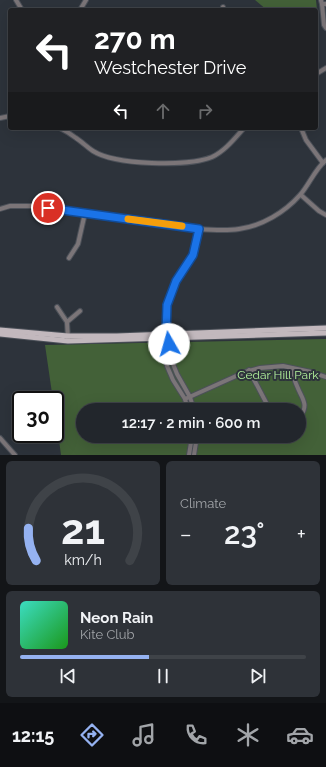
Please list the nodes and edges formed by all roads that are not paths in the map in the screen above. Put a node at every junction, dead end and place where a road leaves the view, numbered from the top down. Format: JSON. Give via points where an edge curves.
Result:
{"nodes":[{"id":1,"x":323,"y":3,"type":"edge"},
{"id":2,"x":326,"y":28,"type":"edge"},
{"id":3,"x":63,"y":130,"type":"edge"},
{"id":4,"x":242,"y":130,"type":"edge"},
{"id":5,"x":302,"y":130,"type":"edge"},
{"id":6,"x":325,"y":162,"type":"edge"},
{"id":7,"x":301,"y":195,"type":"junction"},
{"id":8,"x":0,"y":209,"type":"edge"},
{"id":9,"x":85,"y":213,"type":"junction"},
{"id":10,"x":326,"y":215,"type":"edge"},
{"id":11,"x":199,"y":229,"type":"junction"},
{"id":12,"x":69,"y":258,"type":"dead end"},
{"id":13,"x":57,"y":307,"type":"dead end"},
{"id":14,"x":80,"y":310,"type":"dead end"},
{"id":15,"x":67,"y":322,"type":"junction"},
{"id":16,"x":326,"y":328,"type":"edge"},
{"id":17,"x":0,"y":330,"type":"edge"},
{"id":18,"x":326,"y":333,"type":"edge"},
{"id":19,"x":0,"y":334,"type":"edge"},
{"id":20,"x":167,"y":336,"type":"junction"},
{"id":21,"x":68,"y":338,"type":"junction"},
{"id":22,"x":292,"y":368,"type":"junction"},
{"id":23,"x":249,"y":370,"type":"junction"},
{"id":24,"x":326,"y":377,"type":"edge"},
{"id":25,"x":190,"y":397,"type":"junction"},
{"id":26,"x":185,"y":399,"type":"junction"},
{"id":27,"x":186,"y":403,"type":"edge"},
{"id":28,"x":192,"y":403,"type":"edge"},
{"id":29,"x":266,"y":403,"type":"edge"},
{"id":30,"x":304,"y":403,"type":"edge"},
{"id":31,"x":0,"y":438,"type":"edge"},
{"id":32,"x":191,"y":443,"type":"edge"},
{"id":33,"x":195,"y":443,"type":"edge"},
{"id":34,"x":15,"y":455,"type":"edge"},
{"id":35,"x":189,"y":455,"type":"edge"},
{"id":36,"x":194,"y":455,"type":"edge"}],
"edges":[{"from":1,"to":2,"type":"street"},
{"from":3,"to":4,"type":"street","via":[[93,151],[113,160],[186,163],[200,161],[219,152]]},
{"from":5,"to":6,"type":"street","via":[[306,140]]},
{"from":6,"to":7,"type":"street"},
{"from":7,"to":10,"type":"street","via":[[319,212]]},
{"from":7,"to":11,"type":"street","via":[[280,212],[256,224],[240,229]]},
{"from":8,"to":9,"type":"street","via":[[10,206],[36,206]]},
{"from":9,"to":11,"type":"street"},
{"from":9,"to":12,"type":"street","via":[[78,244]]},
{"from":11,"to":20,"type":"street","via":[[193,255],[176,281],[167,305]]},
{"from":13,"to":15,"type":"street"},
{"from":14,"to":15,"type":"street"},
{"from":15,"to":21,"type":"street"},
{"from":16,"to":20,"type":"main road"},
{"from":17,"to":21,"type":"main road"},
{"from":18,"to":20,"type":"main road"},
{"from":19,"to":21,"type":"main road"},
{"from":20,"to":21,"type":"main road"},
{"from":20,"to":25,"type":"street","via":[[175,369]]},
{"from":20,"to":26,"type":"street","via":[[163,344],[167,366]]},
{"from":22,"to":23,"type":"street","via":[[271,366]]},
{"from":22,"to":24,"type":"street"},
{"from":22,"to":30,"type":"street"},
{"from":23,"to":25,"type":"street"},
{"from":23,"to":29,"type":"street"},
{"from":25,"to":26,"type":"street"},
{"from":25,"to":28,"type":"street"},
{"from":26,"to":27,"type":"street"},
{"from":31,"to":34,"type":"street"},
{"from":32,"to":35,"type":"street"},
{"from":33,"to":36,"type":"street"}]}
